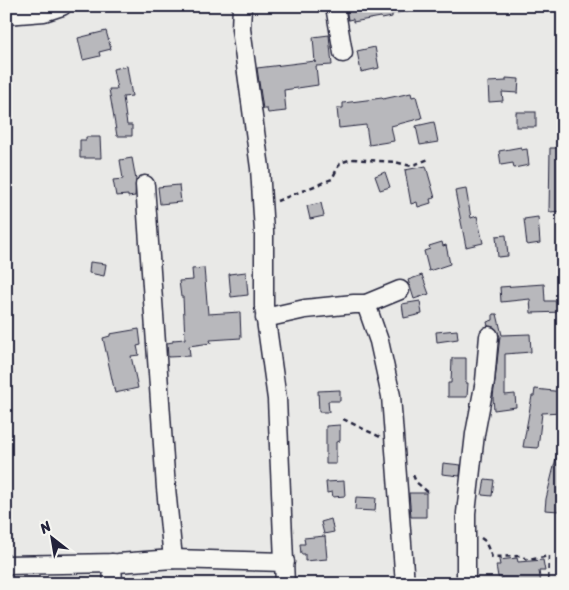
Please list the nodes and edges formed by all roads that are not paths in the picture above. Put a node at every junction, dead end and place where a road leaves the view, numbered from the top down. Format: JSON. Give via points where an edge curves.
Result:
{"nodes":[{"id":1,"x":62,"y":6,"type":"edge"},
{"id":2,"x":242,"y":6,"type":"edge"},
{"id":3,"x":335,"y":6,"type":"edge"},
{"id":4,"x":6,"y":15,"type":"edge"},
{"id":5,"x":343,"y":53,"type":"dead end"},
{"id":6,"x":145,"y":185,"type":"dead end"},
{"id":7,"x":400,"y":290,"type":"dead end"},
{"id":8,"x":366,"y":304,"type":"junction"},
{"id":9,"x":266,"y":318,"type":"junction"},
{"id":10,"x":489,"y":336,"type":"dead end"},
{"id":11,"x":173,"y":559,"type":"junction"},
{"id":12,"x":285,"y":562,"type":"junction"},
{"id":13,"x":112,"y":563,"type":"junction"},
{"id":14,"x":6,"y":565,"type":"edge"},
{"id":15,"x":113,"y":584,"type":"edge"},
{"id":16,"x":285,"y":584,"type":"edge"},
{"id":17,"x":406,"y":584,"type":"edge"},
{"id":18,"x":466,"y":584,"type":"edge"}],
"edges":[{"from":1,"to":4,"type":"street","via":[[44,12]]},
{"from":2,"to":9,"type":"street","via":[[240,29],[260,168]]},
{"from":3,"to":5,"type":"street"},
{"from":6,"to":11,"type":"street"},
{"from":7,"to":8,"type":"street"},
{"from":8,"to":9,"type":"street","via":[[305,309]]},
{"from":8,"to":17,"type":"street","via":[[392,396]]},
{"from":9,"to":12,"type":"street","via":[[278,416]]},
{"from":10,"to":18,"type":"street","via":[[466,526]]},
{"from":11,"to":12,"type":"street"},
{"from":11,"to":13,"type":"street"},
{"from":12,"to":16,"type":"street"},
{"from":13,"to":14,"type":"street"},
{"from":13,"to":15,"type":"street"}]}
